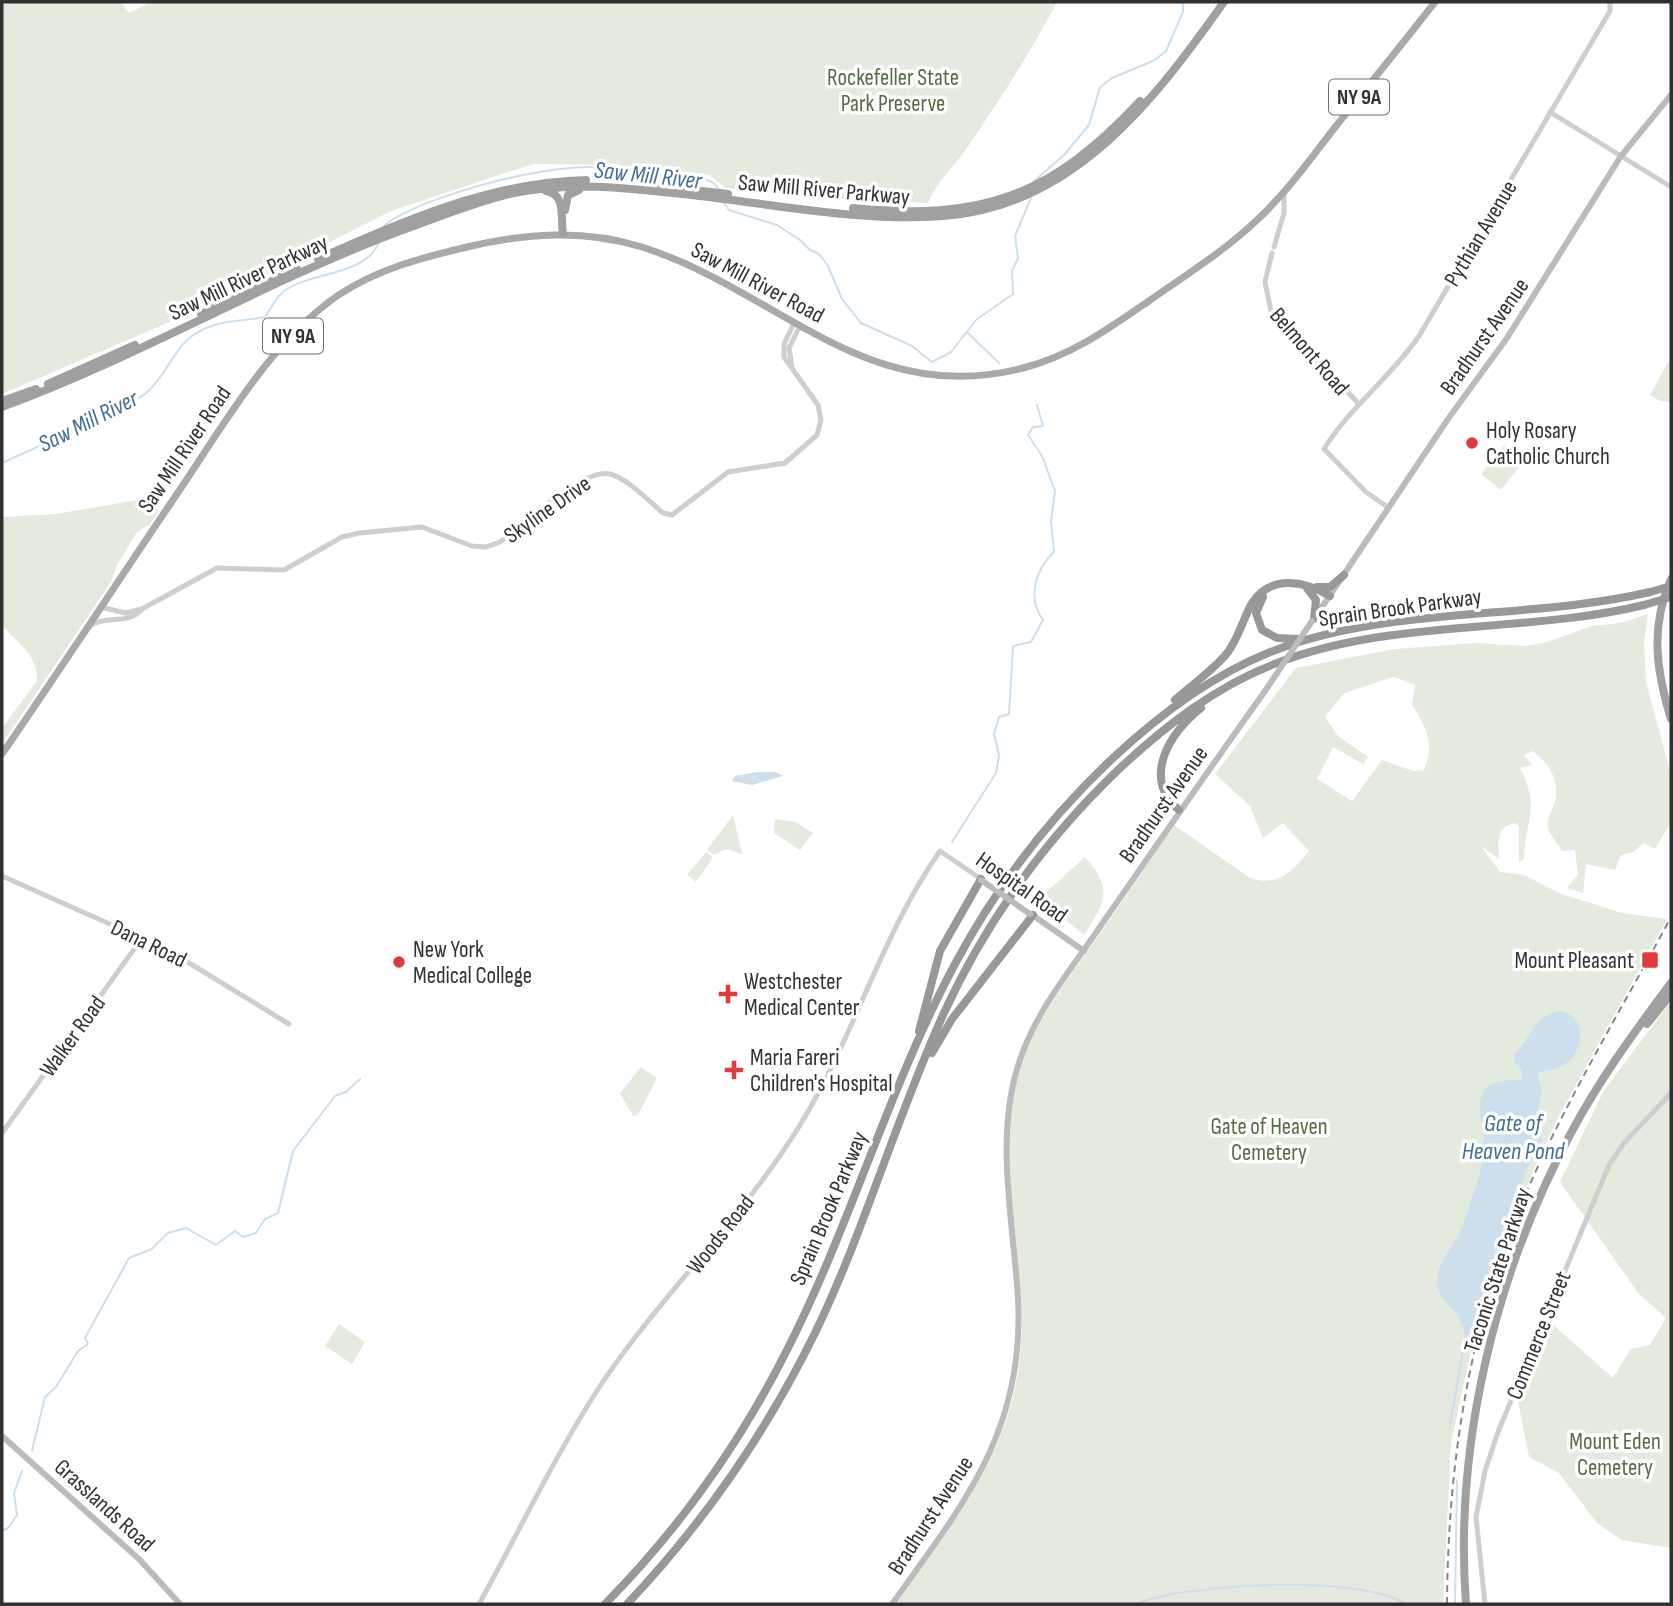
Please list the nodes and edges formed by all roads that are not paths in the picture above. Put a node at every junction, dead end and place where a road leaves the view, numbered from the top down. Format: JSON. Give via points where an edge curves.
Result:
{"nodes":[{"id":1,"x":1217,"y":2,"type":"edge"},
{"id":2,"x":1224,"y":2,"type":"edge"},
{"id":3,"x":1435,"y":2,"type":"edge"},
{"id":4,"x":1610,"y":2,"type":"edge"},
{"id":5,"x":1671,"y":95,"type":"edge"},
{"id":6,"x":1550,"y":112,"type":"junction"},
{"id":7,"x":1621,"y":156,"type":"junction"},
{"id":8,"x":601,"y":186,"type":"junction"},
{"id":9,"x":1671,"y":187,"type":"edge"},
{"id":10,"x":1032,"y":191,"type":"junction"},
{"id":11,"x":522,"y":192,"type":"junction"},
{"id":12,"x":1284,"y":192,"type":"junction"},
{"id":13,"x":721,"y":196,"type":"junction"},
{"id":14,"x":563,"y":234,"type":"junction"},
{"id":15,"x":380,"y":236,"type":"junction"},
{"id":16,"x":797,"y":324,"type":"junction"},
{"id":17,"x":2,"y":401,"type":"edge"},
{"id":18,"x":1359,"y":404,"type":"junction"},
{"id":19,"x":2,"y":407,"type":"edge"},
{"id":20,"x":1388,"y":508,"type":"junction"},
{"id":21,"x":1345,"y":575,"type":"junction"},
{"id":22,"x":1671,"y":579,"type":"edge"},
{"id":23,"x":1671,"y":586,"type":"edge"},
{"id":24,"x":1310,"y":587,"type":"junction"},
{"id":25,"x":1671,"y":597,"type":"edge"},
{"id":26,"x":1329,"y":598,"type":"junction"},
{"id":27,"x":100,"y":607,"type":"junction"},
{"id":28,"x":142,"y":609,"type":"junction"},
{"id":29,"x":114,"y":619,"type":"junction"},
{"id":30,"x":1313,"y":620,"type":"junction"},
{"id":31,"x":87,"y":627,"type":"junction"},
{"id":32,"x":1315,"y":638,"type":"junction"},
{"id":33,"x":1232,"y":683,"type":"junction"},
{"id":34,"x":1671,"y":719,"type":"edge"},
{"id":35,"x":1152,"y":723,"type":"junction"},
{"id":36,"x":2,"y":754,"type":"edge"},
{"id":37,"x":1179,"y":810,"type":"junction"},
{"id":38,"x":940,"y":851,"type":"joint"},
{"id":39,"x":2,"y":876,"type":"edge"},
{"id":40,"x":981,"y":880,"type":"junction"},
{"id":41,"x":1031,"y":915,"type":"junction"},
{"id":42,"x":142,"y":938,"type":"junction"},
{"id":43,"x":1084,"y":951,"type":"junction"},
{"id":44,"x":1671,"y":983,"type":"edge"},
{"id":45,"x":1671,"y":994,"type":"edge"},
{"id":46,"x":289,"y":1024,"type":"dead end"},
{"id":47,"x":912,"y":1057,"type":"junction"},
{"id":48,"x":919,"y":1077,"type":"junction"},
{"id":49,"x":1671,"y":1093,"type":"edge"},
{"id":50,"x":2,"y":1133,"type":"edge"},
{"id":51,"x":2,"y":1436,"type":"edge"},
{"id":52,"x":180,"y":1604,"type":"edge"},
{"id":53,"x":479,"y":1604,"type":"edge"},
{"id":54,"x":606,"y":1604,"type":"edge"},
{"id":55,"x":627,"y":1604,"type":"edge"},
{"id":56,"x":892,"y":1604,"type":"edge"},
{"id":57,"x":1468,"y":1604,"type":"edge"},
{"id":58,"x":1485,"y":1604,"type":"edge"}],
"edges":[{"from":1,"to":10,"type":"highway","name":"Saw Mill River Parkway","via":[[1174,61],[1121,121],[1080,159]]},
{"from":2,"to":10,"type":"highway","name":"Saw Mill River Parkway","via":[[1178,65],[1125,125],[1077,167]]},
{"from":3,"to":12,"type":"main road","name":"Saw Mill River Road","number":"NY 9A"},
{"from":4,"to":6,"type":"street","name":"Pythian Avenue","via":[[1611,11]]},
{"from":5,"to":7,"type":"main road","name":"Bradhurst Avenue"},
{"from":6,"to":7,"type":"street"},
{"from":6,"to":18,"type":"street","name":"Pythian Avenue","via":[[1419,336],[1392,372]]},
{"from":7,"to":9,"type":"street"},
{"from":7,"to":20,"type":"main road","name":"Bradhurst Avenue","via":[[1507,338]]},
{"from":8,"to":11,"type":"highway","name":"Saw Mill River Parkway"},
{"from":8,"to":13,"type":"highway","name":"Saw Mill River Parkway"},
{"from":8,"to":14,"type":"highway","via":[[568,195]]},
{"from":10,"to":13,"type":"highway","name":"Saw Mill River Parkway","via":[[975,212],[911,217]]},
{"from":11,"to":14,"type":"highway","via":[[548,191],[557,196]]},
{"from":11,"to":15,"type":"highway","name":"Saw Mill River Parkway"},
{"from":12,"to":16,"type":"main road","name":"Saw Mill River Road","number":"NY 9A","via":[[1232,242],[1116,324],[1072,350],[1024,368],[966,376],[911,373],[857,356]]},
{"from":12,"to":18,"type":"street","name":"Belmont Road","via":[[1284,213],[1265,282],[1271,311]]},
{"from":13,"to":15,"type":"highway","name":"Saw Mill River Parkway","via":[[601,181],[537,184],[475,198]]},
{"from":14,"to":16,"type":"main road","name":"Saw Mill River Road","number":"NY 9A","via":[[619,241],[665,255]]},
{"from":14,"to":27,"type":"main road","name":"Saw Mill River Road","number":"NY 9A","via":[[510,237],[412,261],[367,278],[327,304],[247,390]]},
{"from":15,"to":17,"type":"highway","name":"Saw Mill River Parkway"},
{"from":15,"to":19,"type":"highway","name":"Saw Mill River Parkway","via":[[103,366]]},
{"from":16,"to":28,"type":"street","name":"Skyline Drive","via":[[789,348],[792,366],[820,408],[821,424],[815,438],[785,463],[728,472],[672,514],[663,513],[616,477],[598,474],[491,546],[472,546],[422,527],[359,533],[342,537],[277,572],[217,568]]},
{"from":18,"to":20,"type":"street","name":"Pythian Avenue","via":[[1324,449]]},
{"from":20,"to":21,"type":"main road","name":"Bradhurst Avenue"},
{"from":21,"to":24,"type":"highway","via":[[1328,588]]},
{"from":21,"to":26,"type":"main road","name":"Bradhurst Avenue"},
{"from":22,"to":34,"type":"highway","via":[[1656,641]]},
{"from":23,"to":32,"type":"highway","name":"Sprain Brook Parkway","bridge":true,"via":[[1586,604],[1387,625]]},
{"from":24,"to":26,"type":"highway"},
{"from":24,"to":30,"type":"highway","via":[[1316,599]]},
{"from":24,"to":32,"type":"highway","via":[[1289,586],[1270,592],[1258,604],[1257,620],[1273,638]]},
{"from":24,"to":35,"type":"highway","via":[[1285,583],[1262,593],[1227,653]]},
{"from":25,"to":33,"type":"highway","name":"Sprain Brook Parkway","bridge":true,"via":[[1584,616],[1343,644],[1289,659]]},
{"from":26,"to":30,"type":"main road","name":"Bradhurst Avenue"},
{"from":27,"to":28,"type":"street","name":"Skyline Drive","via":[[125,613]]},
{"from":27,"to":29,"type":"street"},
{"from":27,"to":31,"type":"main road","name":"Saw Mill River Road","number":"NY 9A"},
{"from":28,"to":29,"type":"street","name":"Skyline Drive","via":[[127,620]]},
{"from":29,"to":31,"type":"street","name":"Skyline Drive"},
{"from":30,"to":37,"type":"main road","name":"Bradhurst Avenue","bridge":true},
{"from":31,"to":36,"type":"main road","number":"NY 9A"},
{"from":32,"to":35,"type":"highway","name":"Sprain Brook Parkway","via":[[1223,674]]},
{"from":33,"to":37,"type":"highway","via":[[1186,721],[1163,757],[1161,787]]},
{"from":33,"to":48,"type":"highway","name":"Sprain Brook Parkway","via":[[1143,747],[1081,807],[1041,855],[972,957]]},
{"from":35,"to":47,"type":"highway","name":"Sprain Brook Parkway","via":[[1075,796],[1011,873],[953,966]]},
{"from":37,"to":43,"type":"main road","name":"Bradhurst Avenue"},
{"from":38,"to":40,"type":"street","name":"Hospital Road"},
{"from":38,"to":53,"type":"street","name":"Woods Road","via":[[906,908],[827,1079],[800,1126],[599,1388]]},
{"from":39,"to":42,"type":"street","name":"Dana Road"},
{"from":40,"to":41,"type":"main road","name":"Hospital Road","bridge":true},
{"from":40,"to":47,"type":"highway","via":[[937,959]]},
{"from":41,"to":43,"type":"main road","name":"Hospital Road"},
{"from":41,"to":48,"type":"highway","via":[[952,1019]]},
{"from":42,"to":46,"type":"street","name":"Dana Road"},
{"from":42,"to":50,"type":"street","name":"Walker Road"},
{"from":43,"to":56,"type":"main road","name":"Bradhurst Avenue","via":[[1031,1031],[1012,1087],[1009,1183],[1018,1323],[1000,1427],[965,1503]]},
{"from":44,"to":57,"type":"highway","name":"Taconic State Parkway","via":[[1575,1125],[1543,1189],[1512,1271],[1488,1356],[1468,1474],[1463,1545]]},
{"from":45,"to":57,"type":"highway","name":"Taconic State Parkway","via":[[1616,1067],[1571,1142],[1511,1290],[1489,1374],[1471,1484]]},
{"from":47,"to":54,"type":"highway","name":"Sprain Brook Parkway","via":[[814,1294],[769,1385],[688,1508]]},
{"from":48,"to":55,"type":"highway","name":"Sprain Brook Parkway","via":[[839,1280],[788,1385],[712,1503]]},
{"from":49,"to":58,"type":"street","name":"Commerce Street","via":[[1609,1165],[1493,1444],[1476,1517]]},
{"from":51,"to":52,"type":"main road","name":"Grasslands Road","via":[[139,1559]]}]}
